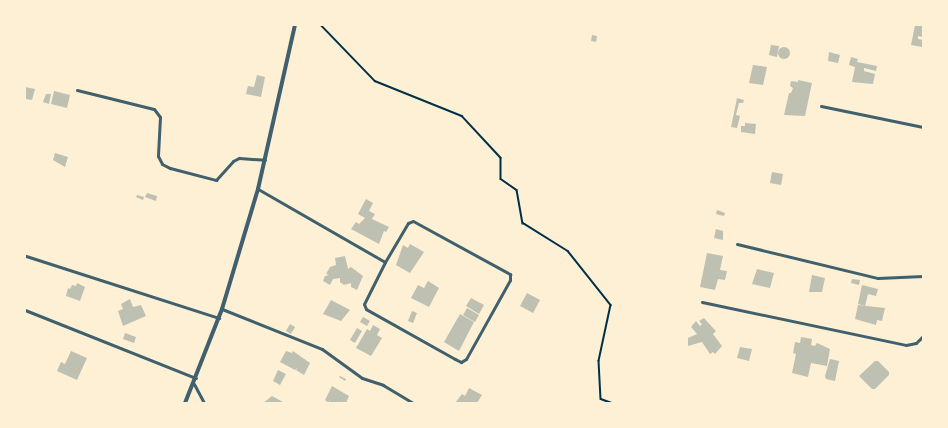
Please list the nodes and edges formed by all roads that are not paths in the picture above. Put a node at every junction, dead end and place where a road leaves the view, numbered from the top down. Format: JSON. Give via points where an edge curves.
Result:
{"nodes":[{"id":1,"x":295,"y":25,"type":"edge"},
{"id":2,"x":77,"y":90,"type":"dead end"},
{"id":3,"x":821,"y":106,"type":"dead end"},
{"id":4,"x":923,"y":127,"type":"edge"},
{"id":5,"x":265,"y":160,"type":"junction"},
{"id":6,"x":258,"y":189,"type":"junction"},
{"id":7,"x":737,"y":244,"type":"dead end"},
{"id":8,"x":26,"y":256,"type":"edge"},
{"id":9,"x":385,"y":262,"type":"junction"},
{"id":10,"x":923,"y":276,"type":"edge"},
{"id":11,"x":702,"y":302,"type":"dead end"},
{"id":12,"x":222,"y":309,"type":"junction"},
{"id":13,"x":25,"y":310,"type":"edge"},
{"id":14,"x":219,"y":318,"type":"junction"},
{"id":15,"x":923,"y":336,"type":"edge"},
{"id":16,"x":196,"y":378,"type":"junction"},
{"id":17,"x":194,"y":384,"type":"junction"},
{"id":18,"x":185,"y":403,"type":"edge"},
{"id":19,"x":204,"y":403,"type":"edge"},
{"id":20,"x":412,"y":403,"type":"edge"}],
"edges":[{"from":1,"to":5,"type":"street"},
{"from":2,"to":5,"type":"street","via":[[154,109],[160,117],[158,156],[162,164],[170,168],[216,180],[239,158]]},
{"from":3,"to":4,"type":"street"},
{"from":5,"to":6,"type":"street"},
{"from":6,"to":9,"type":"street"},
{"from":6,"to":12,"type":"street"},
{"from":7,"to":10,"type":"street","via":[[878,278]]},
{"from":8,"to":14,"type":"street"},
{"from":9,"to":9,"type":"street","via":[[408,223],[413,221],[510,274],[510,280],[466,360],[461,362],[455,359],[365,308],[364,304]]},
{"from":11,"to":15,"type":"street","via":[[906,345],[916,343]]},
{"from":12,"to":14,"type":"street"},
{"from":12,"to":20,"type":"street","via":[[322,349],[362,378],[383,386]]},
{"from":13,"to":16,"type":"street"},
{"from":14,"to":16,"type":"street"},
{"from":16,"to":17,"type":"street"},
{"from":17,"to":18,"type":"street"},
{"from":17,"to":19,"type":"street"}]}
